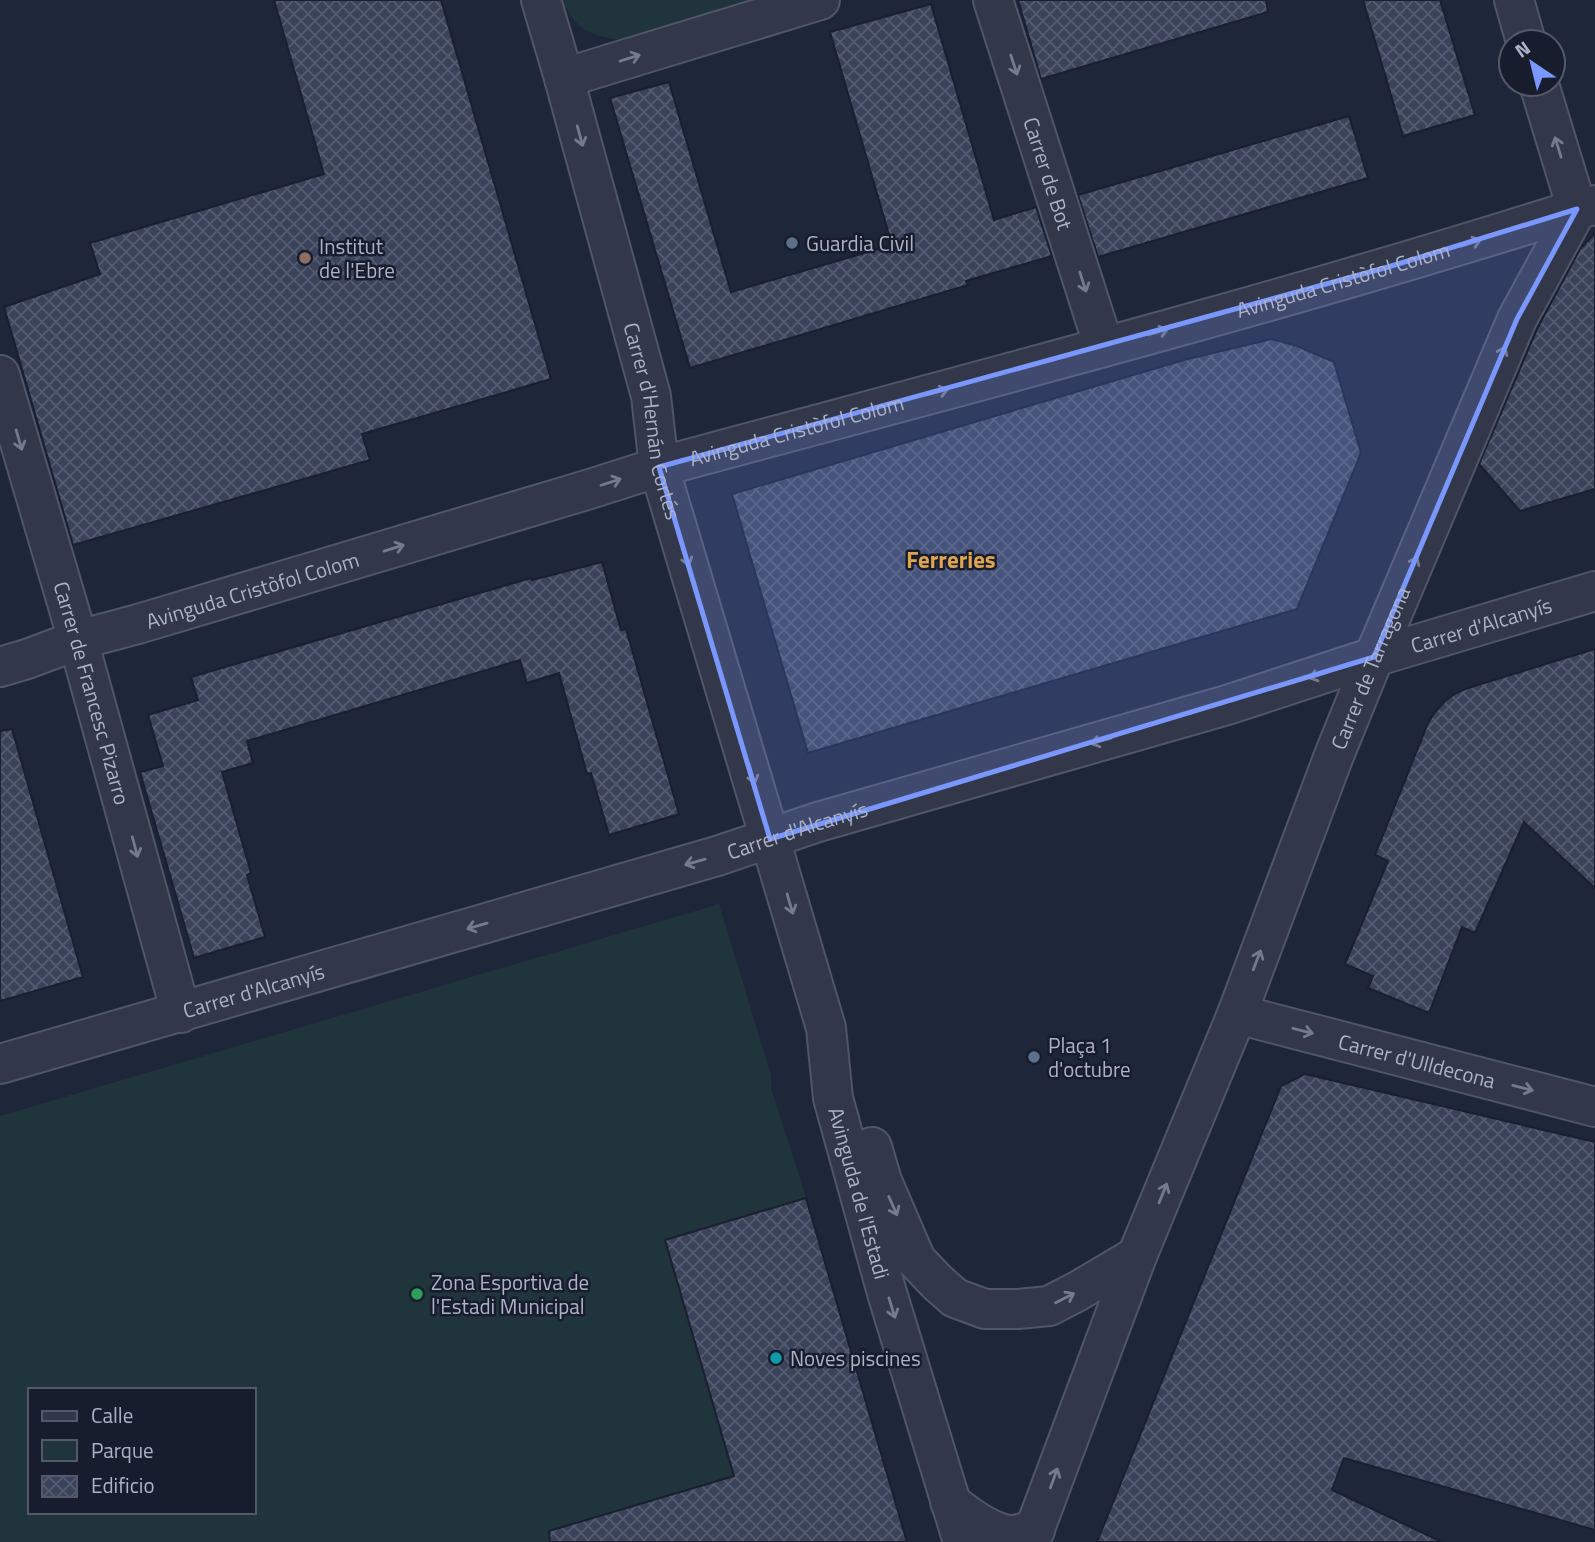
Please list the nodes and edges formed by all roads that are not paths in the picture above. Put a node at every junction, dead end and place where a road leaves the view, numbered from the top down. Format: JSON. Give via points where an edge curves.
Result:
{"nodes":[{"id":1,"x":541,"y":0,"type":"edge"},
{"id":2,"x":820,"y":0,"type":"edge"},
{"id":3,"x":993,"y":0,"type":"edge"},
{"id":4,"x":1514,"y":0,"type":"edge"},
{"id":5,"x":1522,"y":28,"type":"edge"},
{"id":6,"x":565,"y":78,"type":"junction"},
{"id":7,"x":1544,"y":98,"type":"edge"},
{"id":8,"x":1586,"y":207,"type":"edge"},
{"id":9,"x":1104,"y":347,"type":"junction"},
{"id":10,"x":0,"y":375,"type":"edge"},
{"id":11,"x":659,"y":467,"type":"junction"},
{"id":12,"x":1595,"y":591,"type":"edge"},
{"id":13,"x":78,"y":640,"type":"junction"},
{"id":14,"x":1374,"y":657,"type":"junction"},
{"id":15,"x":0,"y":667,"type":"edge"},
{"id":16,"x":770,"y":839,"type":"junction"},
{"id":17,"x":181,"y":1013,"type":"junction"},
{"id":18,"x":1237,"y":1014,"type":"junction"},
{"id":19,"x":826,"y":1028,"type":"junction"},
{"id":20,"x":0,"y":1064,"type":"edge"},
{"id":21,"x":1595,"y":1107,"type":"edge"},
{"id":22,"x":1137,"y":1256,"type":"junction"},
{"id":23,"x":950,"y":1502,"type":"junction"},
{"id":24,"x":1033,"y":1536,"type":"edge"},
{"id":25,"x":962,"y":1542,"type":"edge"}],
"edges":[{"from":1,"to":6,"type":"street","name":"Carrer d'Hernán Cortés"},
{"from":6,"to":2,"type":"street","one_way":true},
{"from":3,"to":9,"type":"street","name":"Carrer de Bot","one_way":true},
{"from":4,"to":5,"type":"street"},
{"from":6,"to":11,"type":"street","name":"Carrer d'Hernán Cortés","one_way":true,"via":[[651,396]]},
{"from":8,"to":7,"type":"street","one_way":true},
{"from":9,"to":8,"type":"street","name":"Avinguda Cristòfol Colom","one_way":true},
{"from":14,"to":8,"type":"street","name":"Carrer de Tarragona","one_way":true,"via":[[1517,319]]},
{"from":11,"to":9,"type":"street","name":"Avinguda Cristòfol Colom","one_way":true},
{"from":10,"to":13,"type":"street","name":"Carrer de Francesc Pizarro","one_way":true},
{"from":13,"to":11,"type":"street","name":"Avinguda Cristòfol Colom","one_way":true},
{"from":11,"to":16,"type":"street","name":"Carrer d'Hernán Cortés","one_way":true},
{"from":12,"to":14,"type":"street","name":"Carrer d'Alcanyís"},
{"from":13,"to":15,"type":"street","name":"Avinguda Cristòfol Colom"},
{"from":13,"to":17,"type":"street","name":"Carrer de Francesc Pizarro","one_way":true},
{"from":14,"to":16,"type":"street","name":"Carrer d'Alcanyís","one_way":true,"via":[[1227,705]]},
{"from":18,"to":14,"type":"street","name":"Carrer de Tarragona","one_way":true},
{"from":16,"to":17,"type":"street","name":"Carrer d'Alcanyís","one_way":true},
{"from":16,"to":19,"type":"street","name":"Avinguda de l'Estadi","one_way":true},
{"from":17,"to":20,"type":"street","name":"Carrer d'Alcanyís"},
{"from":18,"to":21,"type":"street","name":"Carrer d'Ulldecona","one_way":true},
{"from":22,"to":18,"type":"street","name":"Carrer de Tarragona","one_way":true},
{"from":19,"to":22,"type":"street","one_way":true,"via":[[856,1092],[882,1181],[916,1260],[955,1298],[985,1308],[1049,1306]]},
{"from":19,"to":23,"type":"street","name":"Avinguda de l'Estadi","one_way":true,"via":[[833,1098]]},
{"from":24,"to":22,"type":"street","name":"Carrer de Tarragona","one_way":true},
{"from":23,"to":24,"type":"street","via":[[971,1520],[994,1530]]},
{"from":23,"to":25,"type":"street","name":"Avinguda de l'Estadi"}]}
